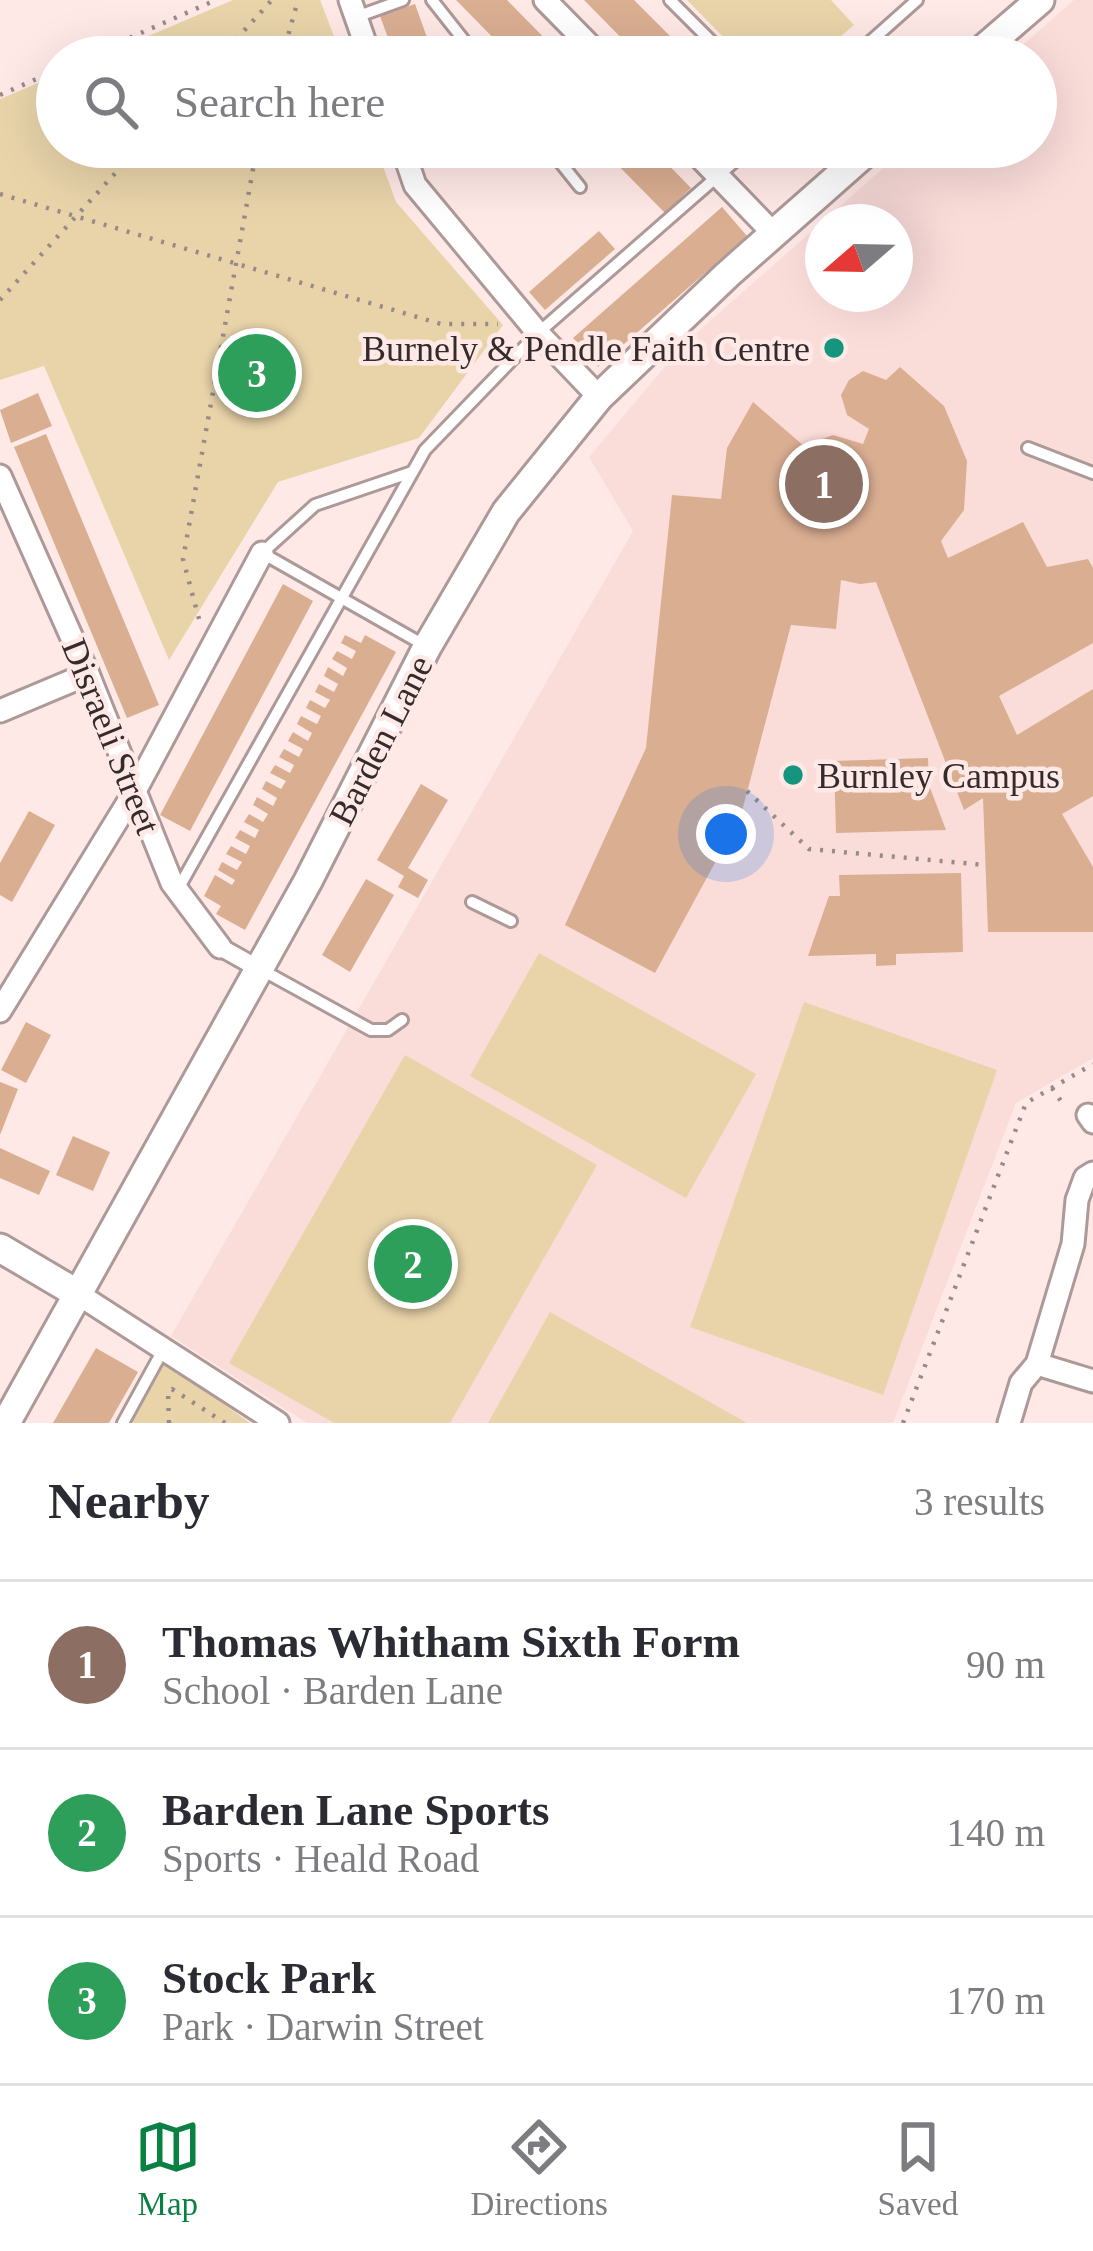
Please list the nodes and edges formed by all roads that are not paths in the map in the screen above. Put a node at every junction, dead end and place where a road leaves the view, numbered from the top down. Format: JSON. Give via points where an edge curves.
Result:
{"nodes":[{"id":1,"x":403,"y":0,"type":"edge"},
{"id":2,"x":432,"y":0,"type":"edge"},
{"id":3,"x":545,"y":0,"type":"edge"},
{"id":4,"x":670,"y":0,"type":"edge"},
{"id":5,"x":917,"y":0,"type":"edge"},
{"id":6,"x":1040,"y":0,"type":"edge"},
{"id":7,"x":353,"y":9,"type":"edge"},
{"id":8,"x":460,"y":36,"type":"edge"},
{"id":9,"x":580,"y":36,"type":"edge"},
{"id":10,"x":706,"y":36,"type":"edge"},
{"id":11,"x":877,"y":36,"type":"edge"},
{"id":12,"x":998,"y":36,"type":"edge"},
{"id":13,"x":409,"y":168,"type":"edge"},
{"id":14,"x":565,"y":168,"type":"edge"},
{"id":15,"x":710,"y":168,"type":"edge"},
{"id":16,"x":727,"y":168,"type":"edge"},
{"id":17,"x":848,"y":168,"type":"edge"},
{"id":18,"x":718,"y":176,"type":"junction"},
{"id":19,"x":580,"y":187,"type":"dead end"},
{"id":20,"x":774,"y":234,"type":"junction"},
{"id":21,"x":534,"y":328,"type":"junction"},
{"id":22,"x":598,"y":397,"type":"junction"},
{"id":23,"x":1028,"y":448,"type":"dead end"},
{"id":24,"x":412,"y":472,"type":"junction"},
{"id":25,"x":1093,"y":473,"type":"edge"},
{"id":26,"x":0,"y":476,"type":"edge"},
{"id":27,"x":262,"y":553,"type":"junction"},
{"id":28,"x":342,"y":597,"type":"junction"},
{"id":29,"x":427,"y":646,"type":"junction"},
{"id":30,"x":88,"y":674,"type":"junction"},
{"id":31,"x":0,"y":711,"type":"edge"},
{"id":32,"x":135,"y":791,"type":"junction"},
{"id":33,"x":178,"y":889,"type":"junction"},
{"id":34,"x":472,"y":902,"type":"dead end"},
{"id":35,"x":511,"y":921,"type":"dead end"},
{"id":36,"x":220,"y":947,"type":"joint"},
{"id":37,"x":259,"y":968,"type":"junction"},
{"id":38,"x":0,"y":1011,"type":"edge"},
{"id":39,"x":402,"y":1020,"type":"dead end"},
{"id":40,"x":1093,"y":1172,"type":"edge"},
{"id":41,"x":0,"y":1248,"type":"edge"},
{"id":42,"x":78,"y":1294,"type":"junction"},
{"id":43,"x":164,"y":1350,"type":"junction"},
{"id":44,"x":1036,"y":1364,"type":"junction"},
{"id":45,"x":1093,"y":1381,"type":"edge"},
{"id":46,"x":6,"y":1412,"type":"edge"},
{"id":47,"x":123,"y":1423,"type":"edge"},
{"id":48,"x":278,"y":1423,"type":"edge"},
{"id":49,"x":1009,"y":1423,"type":"edge"}],
"edges":[{"from":1,"to":7,"type":"lane"},
{"from":2,"to":8,"type":"lane"},
{"from":3,"to":9,"type":"street"},
{"from":4,"to":10,"type":"lane"},
{"from":5,"to":11,"type":"lane"},
{"from":6,"to":12,"type":"street"},
{"from":13,"to":21,"type":"street"},
{"from":14,"to":19,"type":"lane"},
{"from":15,"to":18,"type":"street"},
{"from":16,"to":18,"type":"lane"},
{"from":17,"to":20,"type":"street","name":"Barden Lane"},
{"from":18,"to":20,"type":"street"},
{"from":18,"to":21,"type":"lane"},
{"from":20,"to":22,"type":"street","name":"Barden Lane"},
{"from":21,"to":22,"type":"street"},
{"from":21,"to":24,"type":"lane"},
{"from":22,"to":29,"type":"street","name":"Barden Lane","via":[[506,512]]},
{"from":23,"to":25,"type":"lane"},
{"from":24,"to":27,"type":"lane","via":[[315,505]]},
{"from":24,"to":28,"type":"lane"},
{"from":26,"to":30,"type":"street","name":"Disraeli Street"},
{"from":27,"to":28,"type":"lane"},
{"from":27,"to":32,"type":"street"},
{"from":28,"to":29,"type":"lane"},
{"from":28,"to":33,"type":"lane"},
{"from":29,"to":37,"type":"street","name":"Barden Lane"},
{"from":30,"to":31,"type":"street"},
{"from":30,"to":32,"type":"street","name":"Disraeli Street"},
{"from":32,"to":33,"type":"street","name":"Disraeli Street"},
{"from":32,"to":38,"type":"street"},
{"from":33,"to":36,"type":"street","name":"Disraeli Street"},
{"from":34,"to":35,"type":"lane"},
{"from":36,"to":37,"type":"street","name":"Disraeli Street"},
{"from":37,"to":39,"type":"lane","via":[[371,1030]]},
{"from":37,"to":42,"type":"street","name":"Barden Lane"},
{"from":40,"to":44,"type":"street","via":[[1077,1200],[1073,1244]]},
{"from":41,"to":42,"type":"street"},
{"from":42,"to":43,"type":"street"},
{"from":42,"to":46,"type":"street","name":"Barden Lane"},
{"from":43,"to":47,"type":"lane"},
{"from":43,"to":48,"type":"street"},
{"from":44,"to":45,"type":"street"},
{"from":44,"to":49,"type":"street"}]}
